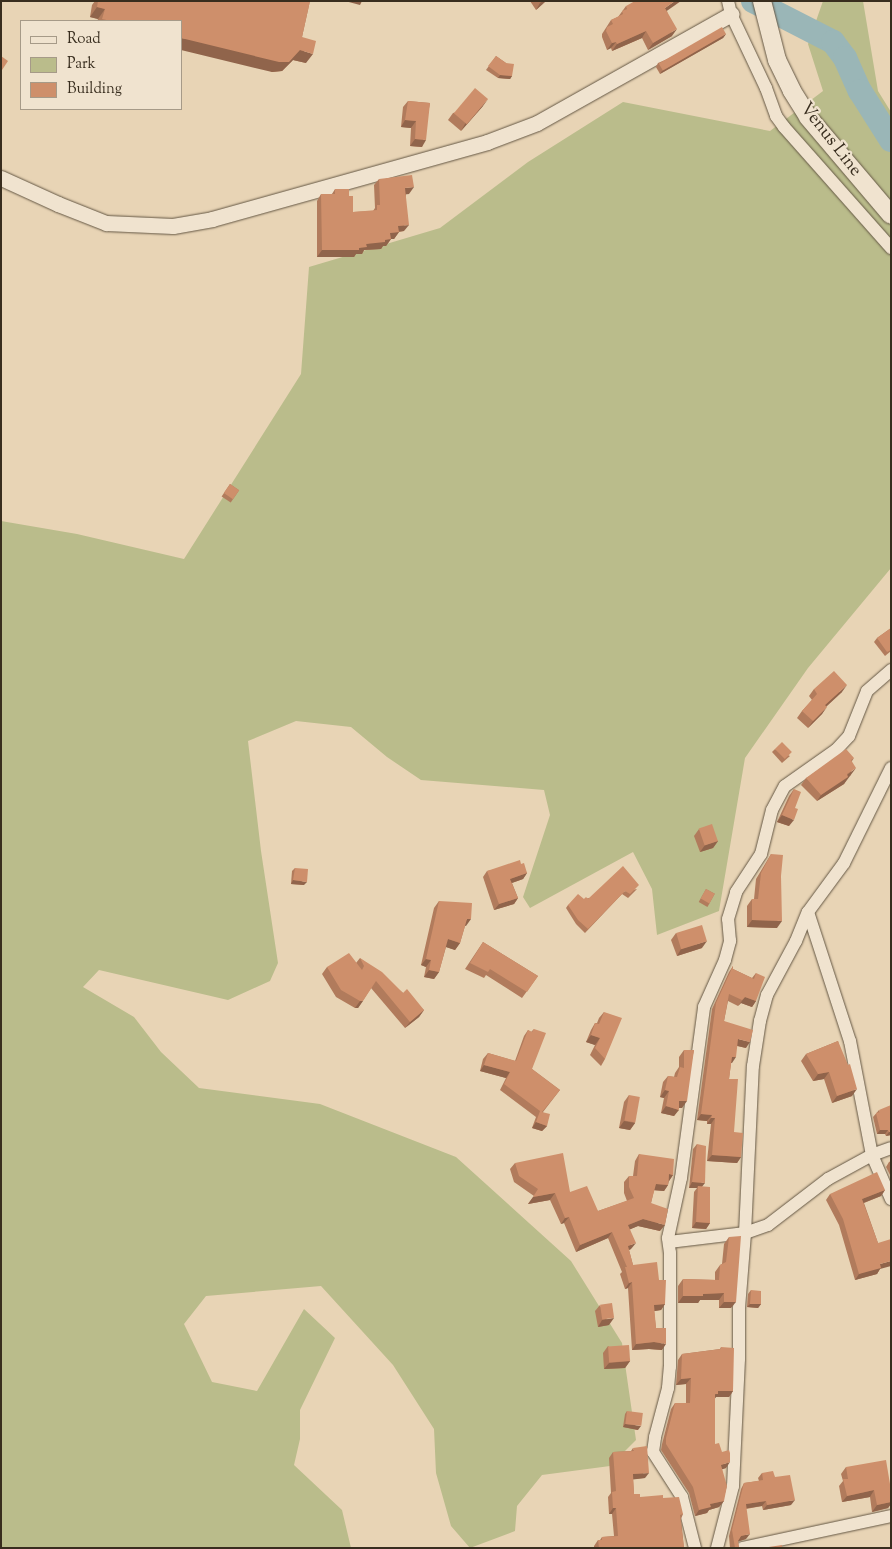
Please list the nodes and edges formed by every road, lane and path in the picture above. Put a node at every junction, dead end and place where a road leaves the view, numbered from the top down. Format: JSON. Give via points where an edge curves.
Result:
{"nodes":[{"id":1,"x":762,"y":1,"type":"edge"},
{"id":2,"x":729,"y":7,"type":"edge"},
{"id":3,"x":788,"y":81,"type":"junction"},
{"id":4,"x":766,"y":88,"type":"junction"},
{"id":5,"x":1,"y":178,"type":"edge"},
{"id":6,"x":891,"y":215,"type":"edge"},
{"id":7,"x":891,"y":248,"type":"edge"},
{"id":8,"x":891,"y":670,"type":"edge"},
{"id":9,"x":891,"y":768,"type":"edge"},
{"id":10,"x":808,"y":912,"type":"junction"},
{"id":11,"x":891,"y":1148,"type":"edge"},
{"id":12,"x":872,"y":1155,"type":"junction"},
{"id":13,"x":891,"y":1199,"type":"edge"},
{"id":14,"x":745,"y":1233,"type":"junction"},
{"id":15,"x":669,"y":1242,"type":"junction"},
{"id":16,"x":891,"y":1516,"type":"edge"},
{"id":17,"x":696,"y":1548,"type":"edge"},
{"id":18,"x":717,"y":1548,"type":"edge"},
{"id":19,"x":742,"y":1548,"type":"edge"}],
"edges":[{"from":1,"to":3,"type":"main road","name":"Venus Line","via":[[777,60]]},
{"from":2,"to":4,"type":"street"},
{"from":2,"to":5,"type":"street","via":[[529,126],[487,142],[212,219],[173,226],[106,223]]},
{"from":3,"to":4,"type":"street"},
{"from":3,"to":6,"type":"main road","name":"Venus Line","via":[[808,117]]},
{"from":4,"to":7,"type":"street","via":[[776,116],[784,127]]},
{"from":8,"to":15,"type":"street","via":[[867,691],[850,736],[836,750],[785,786],[772,810],[761,854],[736,892],[728,919],[730,941],[725,960],[704,1007]]},
{"from":9,"to":10,"type":"street","via":[[844,863]]},
{"from":10,"to":12,"type":"street","via":[[850,1040]]},
{"from":10,"to":14,"type":"street","via":[[767,995],[760,1021],[753,1066]]},
{"from":11,"to":12,"type":"street"},
{"from":12,"to":13,"type":"street"},
{"from":12,"to":14,"type":"street","via":[[828,1179],[768,1225]]},
{"from":14,"to":15,"type":"street"},
{"from":14,"to":18,"type":"street","via":[[733,1486]]},
{"from":15,"to":17,"type":"street","via":[[670,1367],[653,1452],[682,1497]]},
{"from":16,"to":19,"type":"street"}]}
